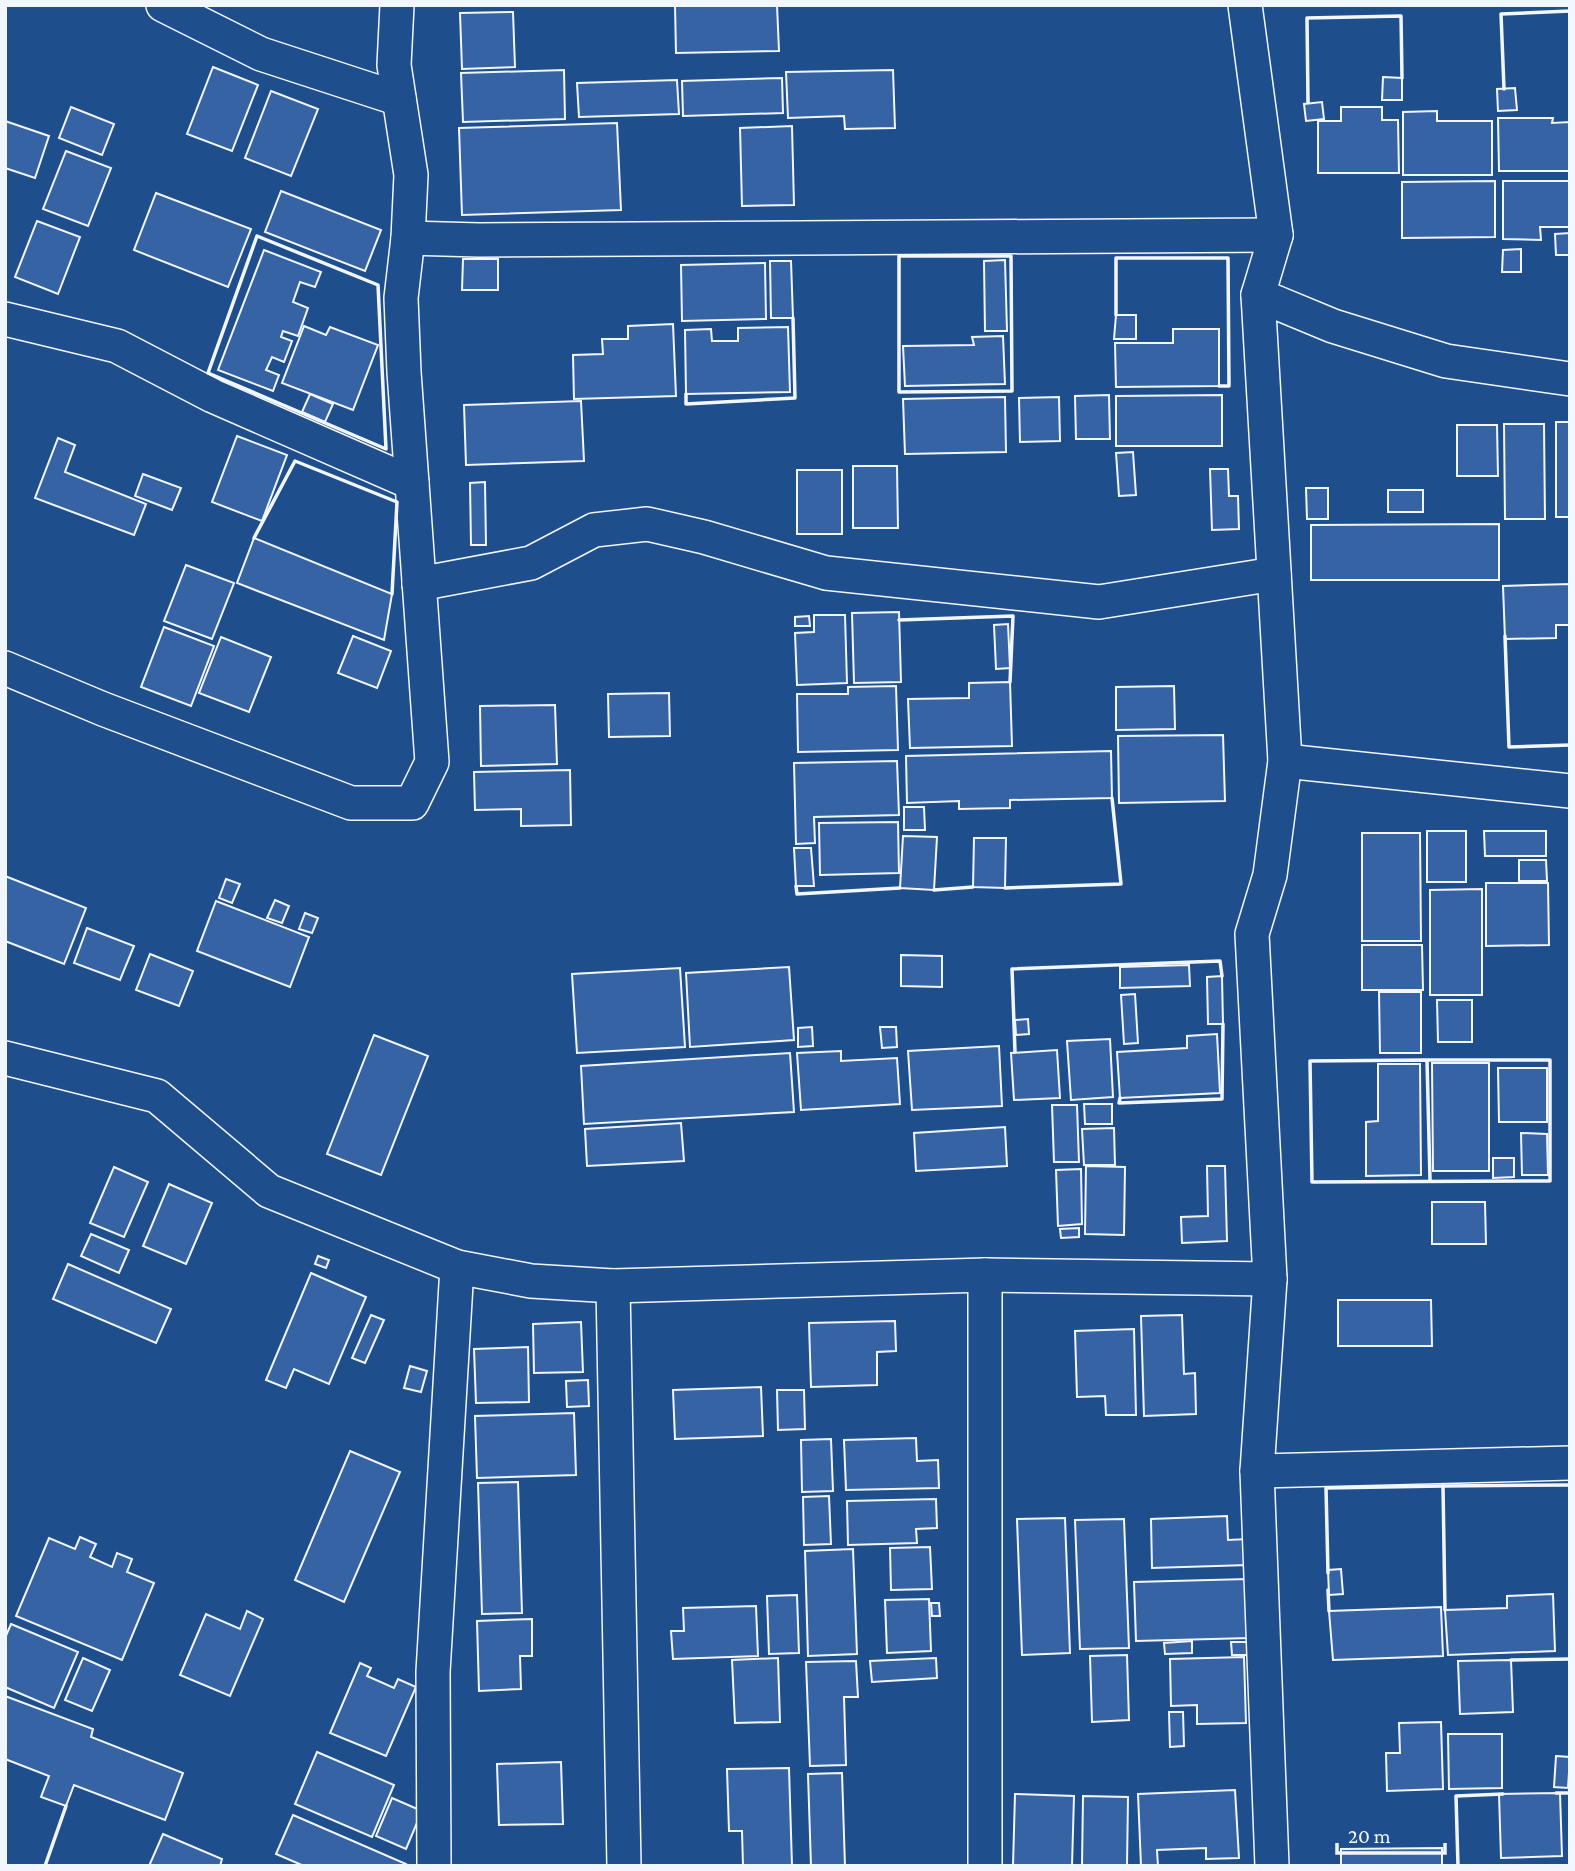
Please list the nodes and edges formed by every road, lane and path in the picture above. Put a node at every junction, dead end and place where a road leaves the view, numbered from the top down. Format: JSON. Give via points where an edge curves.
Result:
{"nodes":[{"id":1,"x":163,"y":5,"type":"edge"},
{"id":2,"x":397,"y":5,"type":"edge"},
{"id":3,"x":1245,"y":5,"type":"edge"},
{"id":4,"x":399,"y":99,"type":"junction"},
{"id":5,"x":1276,"y":235,"type":"junction"},
{"id":6,"x":408,"y":239,"type":"junction"},
{"id":7,"x":1258,"y":295,"type":"junction"},
{"id":8,"x":5,"y":319,"type":"edge"},
{"id":9,"x":1570,"y":379,"type":"edge"},
{"id":10,"x":412,"y":483,"type":"junction"},
{"id":11,"x":1274,"y":574,"type":"junction"},
{"id":12,"x":419,"y":584,"type":"junction"},
{"id":13,"x":5,"y":668,"type":"edge"},
{"id":14,"x":1285,"y":761,"type":"junction"},
{"id":15,"x":1570,"y":791,"type":"edge"},
{"id":16,"x":5,"y":1058,"type":"edge"},
{"id":17,"x":457,"y":1267,"type":"junction"},
{"id":18,"x":985,"y":1275,"type":"junction"},
{"id":19,"x":1270,"y":1279,"type":"junction"},
{"id":20,"x":613,"y":1286,"type":"junction"},
{"id":21,"x":1570,"y":1463,"type":"edge"},
{"id":22,"x":1257,"y":1471,"type":"junction"},
{"id":23,"x":434,"y":1866,"type":"edge"},
{"id":24,"x":624,"y":1866,"type":"edge"},
{"id":25,"x":985,"y":1866,"type":"edge"},
{"id":26,"x":1272,"y":1866,"type":"edge"}],
"edges":[{"from":1,"to":4,"type":"street","via":[[261,54]]},
{"from":2,"to":4,"type":"street","via":[[394,65]]},
{"from":3,"to":5,"type":"street"},
{"from":4,"to":6,"type":"street","via":[[411,175]]},
{"from":5,"to":6,"type":"street"},
{"from":5,"to":7,"type":"street"},
{"from":6,"to":10,"type":"street","via":[[401,298]]},
{"from":7,"to":9,"type":"street","via":[[1333,326],[1446,361]]},
{"from":7,"to":11,"type":"street"},
{"from":8,"to":10,"type":"street","via":[[117,346],[213,396]]},
{"from":10,"to":12,"type":"street"},
{"from":11,"to":12,"type":"street","via":[[1099,603],[827,573],[647,524],[594,530],[531,563]]},
{"from":11,"to":14,"type":"street"},
{"from":12,"to":13,"type":"street","via":[[432,762],[412,803],[351,803]]},
{"from":14,"to":15,"type":"street"},
{"from":14,"to":19,"type":"street","via":[[1270,875],[1252,934]]},
{"from":16,"to":17,"type":"street","via":[[157,1096],[269,1191]]},
{"from":17,"to":20,"type":"street","via":[[531,1282]]},
{"from":17,"to":23,"type":"street","via":[[433,1672]]},
{"from":18,"to":19,"type":"street"},
{"from":18,"to":20,"type":"street"},
{"from":18,"to":25,"type":"street"},
{"from":19,"to":22,"type":"street"},
{"from":20,"to":24,"type":"street"},
{"from":21,"to":22,"type":"street"},
{"from":22,"to":26,"type":"street"}]}
